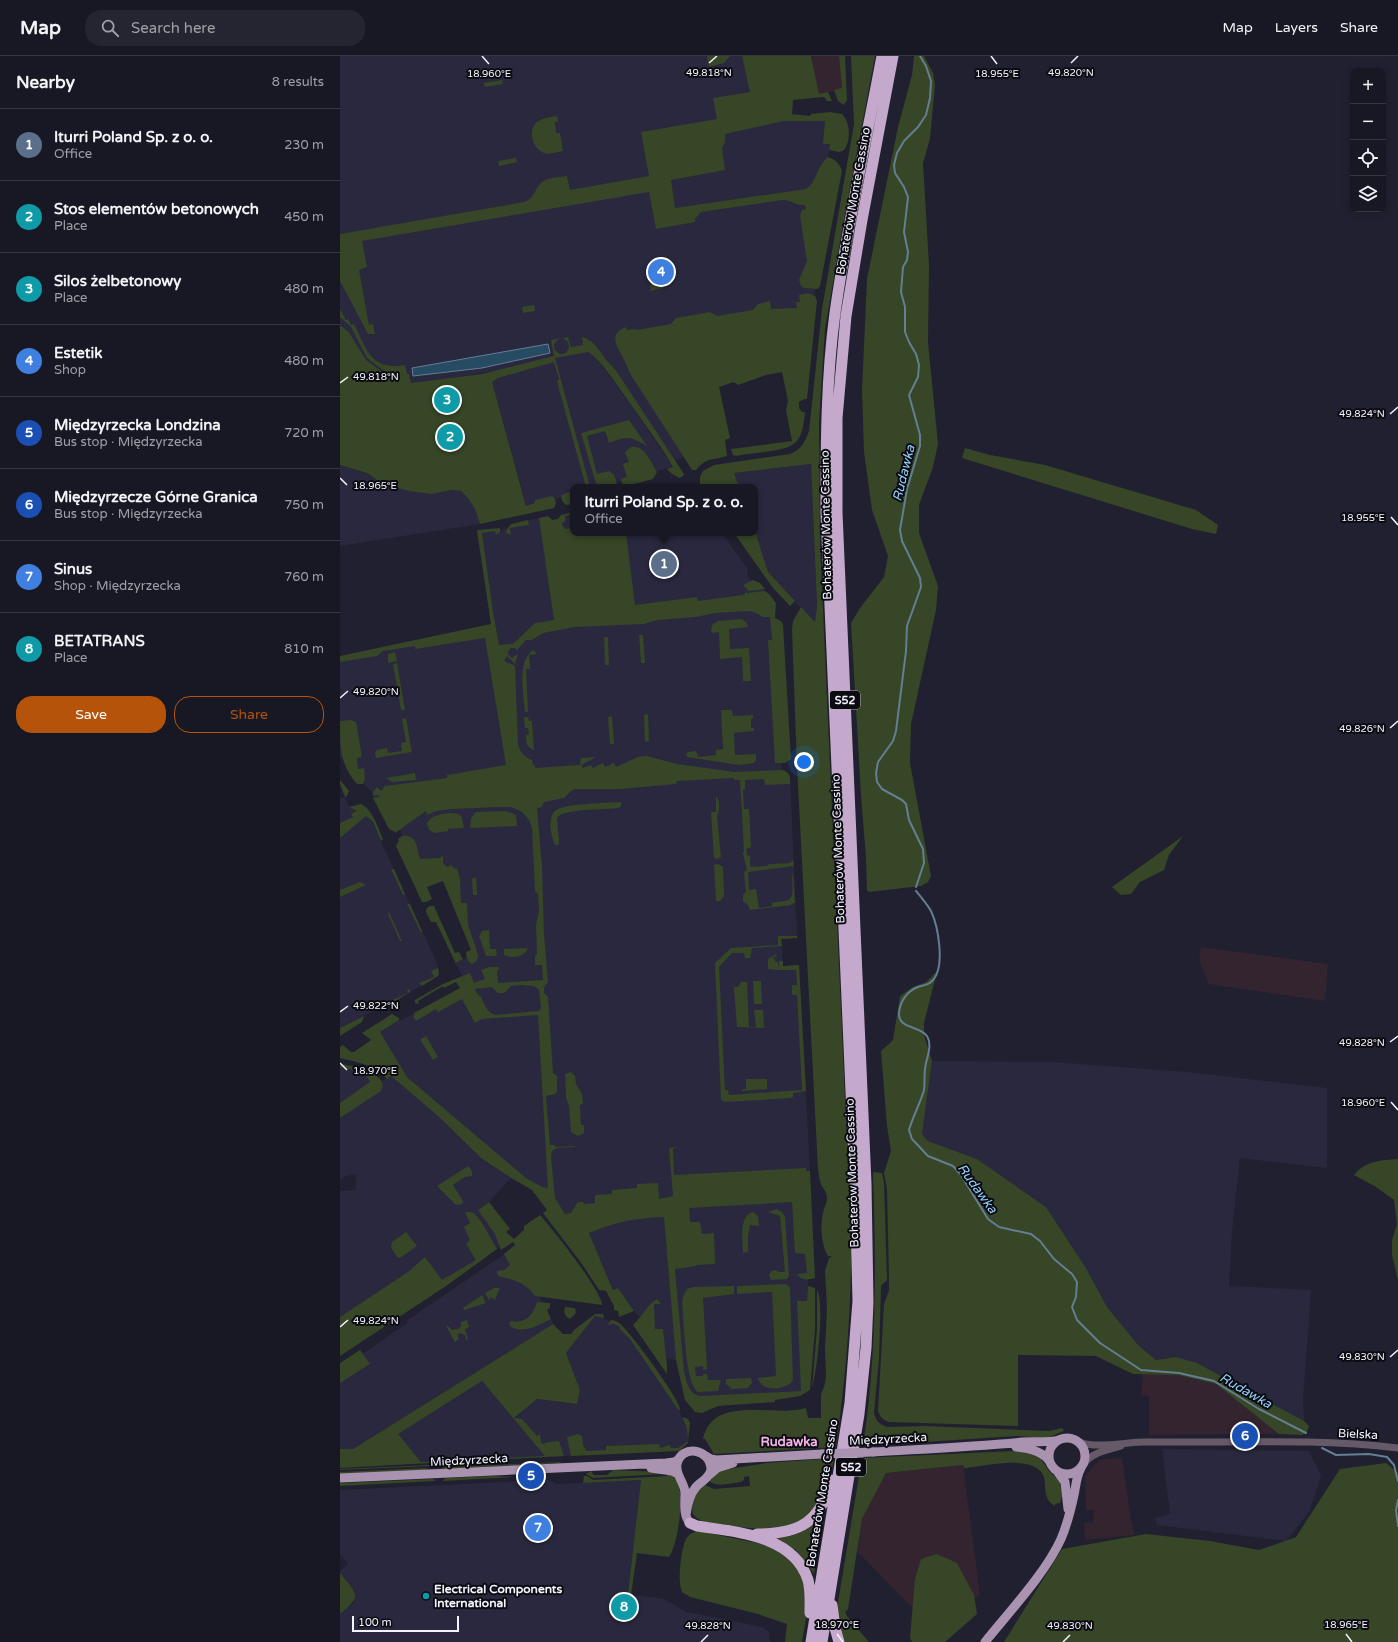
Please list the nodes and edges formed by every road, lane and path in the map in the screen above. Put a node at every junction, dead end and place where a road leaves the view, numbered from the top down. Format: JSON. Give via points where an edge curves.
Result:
{"nodes":[{"id":1,"x":882,"y":56,"type":"edge"},
{"id":2,"x":893,"y":56,"type":"edge"},
{"id":3,"x":1059,"y":1440,"type":"junction"},
{"id":4,"x":1079,"y":1442,"type":"junction"},
{"id":5,"x":1133,"y":1442,"type":"junction"},
{"id":6,"x":1002,"y":1445,"type":"junction"},
{"id":7,"x":844,"y":1447,"type":"junction"},
{"id":8,"x":1398,"y":1448,"type":"edge"},
{"id":9,"x":706,"y":1456,"type":"junction"},
{"id":10,"x":679,"y":1459,"type":"junction"},
{"id":11,"x":750,"y":1459,"type":"junction"},
{"id":12,"x":623,"y":1465,"type":"junction"},
{"id":13,"x":1082,"y":1466,"type":"junction"},
{"id":14,"x":1054,"y":1467,"type":"junction"},
{"id":15,"x":709,"y":1475,"type":"junction"},
{"id":16,"x":679,"y":1476,"type":"junction"},
{"id":17,"x":340,"y":1478,"type":"edge"},
{"id":18,"x":699,"y":1484,"type":"junction"},
{"id":19,"x":1068,"y":1514,"type":"junction"},
{"id":20,"x":688,"y":1519,"type":"junction"},
{"id":21,"x":749,"y":1534,"type":"junction"},
{"id":22,"x":831,"y":1585,"type":"junction"},
{"id":23,"x":811,"y":1642,"type":"edge"},
{"id":24,"x":822,"y":1642,"type":"edge"},
{"id":25,"x":839,"y":1642,"type":"edge"},
{"id":26,"x":985,"y":1642,"type":"edge"}],
"edges":[{"from":1,"to":7,"type":"highway","name":"Bohaterów Monte Cassino","number":"S52","via":[[835,314],[826,417],[826,513],[858,1254],[855,1346]]},
{"from":2,"to":22,"type":"highway","name":"Bohaterów Monte Cassino","number":"S52","via":[[846,316],[837,418],[837,513],[866,1184],[868,1302],[859,1414]]},
{"from":3,"to":4,"type":"main road","via":[[1070,1438]]},
{"from":3,"to":6,"type":"main road","name":"Międzyrzecka"},
{"from":3,"to":14,"type":"main road","via":[[1050,1449],[1049,1458]]},
{"from":4,"to":5,"type":"street"},
{"from":4,"to":13,"type":"main road","via":[[1085,1453]]},
{"from":5,"to":8,"type":"street","name":"Bielska","via":[[1318,1443]]},
{"from":5,"to":13,"type":"street","via":[[1096,1454]]},
{"from":6,"to":11,"type":"main road","name":"Międzyrzecka","bridge":true},
{"from":6,"to":14,"type":"main road","name":"Międzyrzecka","via":[[1040,1453]]},
{"from":7,"to":21,"type":"highway","via":[[827,1497],[809,1521],[797,1529],[782,1533]]},
{"from":7,"to":23,"type":"highway","name":"Bohaterów Monte Cassino","number":"S52"},
{"from":9,"to":10,"type":"main road","via":[[692,1451]]},
{"from":9,"to":11,"type":"main road","name":"Międzyrzecka","via":[[714,1460]]},
{"from":9,"to":15,"type":"main road","via":[[710,1464]]},
{"from":10,"to":12,"type":"main road","name":"Międzyrzecka","via":[[672,1462]]},
{"from":10,"to":16,"type":"main road","via":[[676,1466]]},
{"from":11,"to":15,"type":"main road","name":"Międzyrzecka","via":[[716,1468]]},
{"from":12,"to":16,"type":"main road","name":"Międzyrzecka","via":[[666,1470]]},
{"from":12,"to":17,"type":"main road","name":"Międzyrzecka"},
{"from":13,"to":14,"type":"main road","via":[[1069,1474],[1063,1474]]},
{"from":13,"to":19,"type":"main road"},
{"from":14,"to":19,"type":"main road","via":[[1066,1487]]},
{"from":15,"to":18,"type":"main road"},
{"from":16,"to":18,"type":"main road","via":[[688,1484]]},
{"from":16,"to":20,"type":"main road","via":[[685,1490]]},
{"from":18,"to":20,"type":"main road","via":[[693,1493]]},
{"from":19,"to":26,"type":"main road","via":[[1060,1540],[1049,1560]]},
{"from":20,"to":21,"type":"highway","via":[[697,1526]]},
{"from":21,"to":23,"type":"highway","via":[[782,1547],[793,1555],[801,1566],[810,1587]]},
{"from":22,"to":24,"type":"highway","name":"Bohaterów Monte Cassino","number":"S52"},
{"from":22,"to":25,"type":"highway","via":[[833,1619]]}]}
